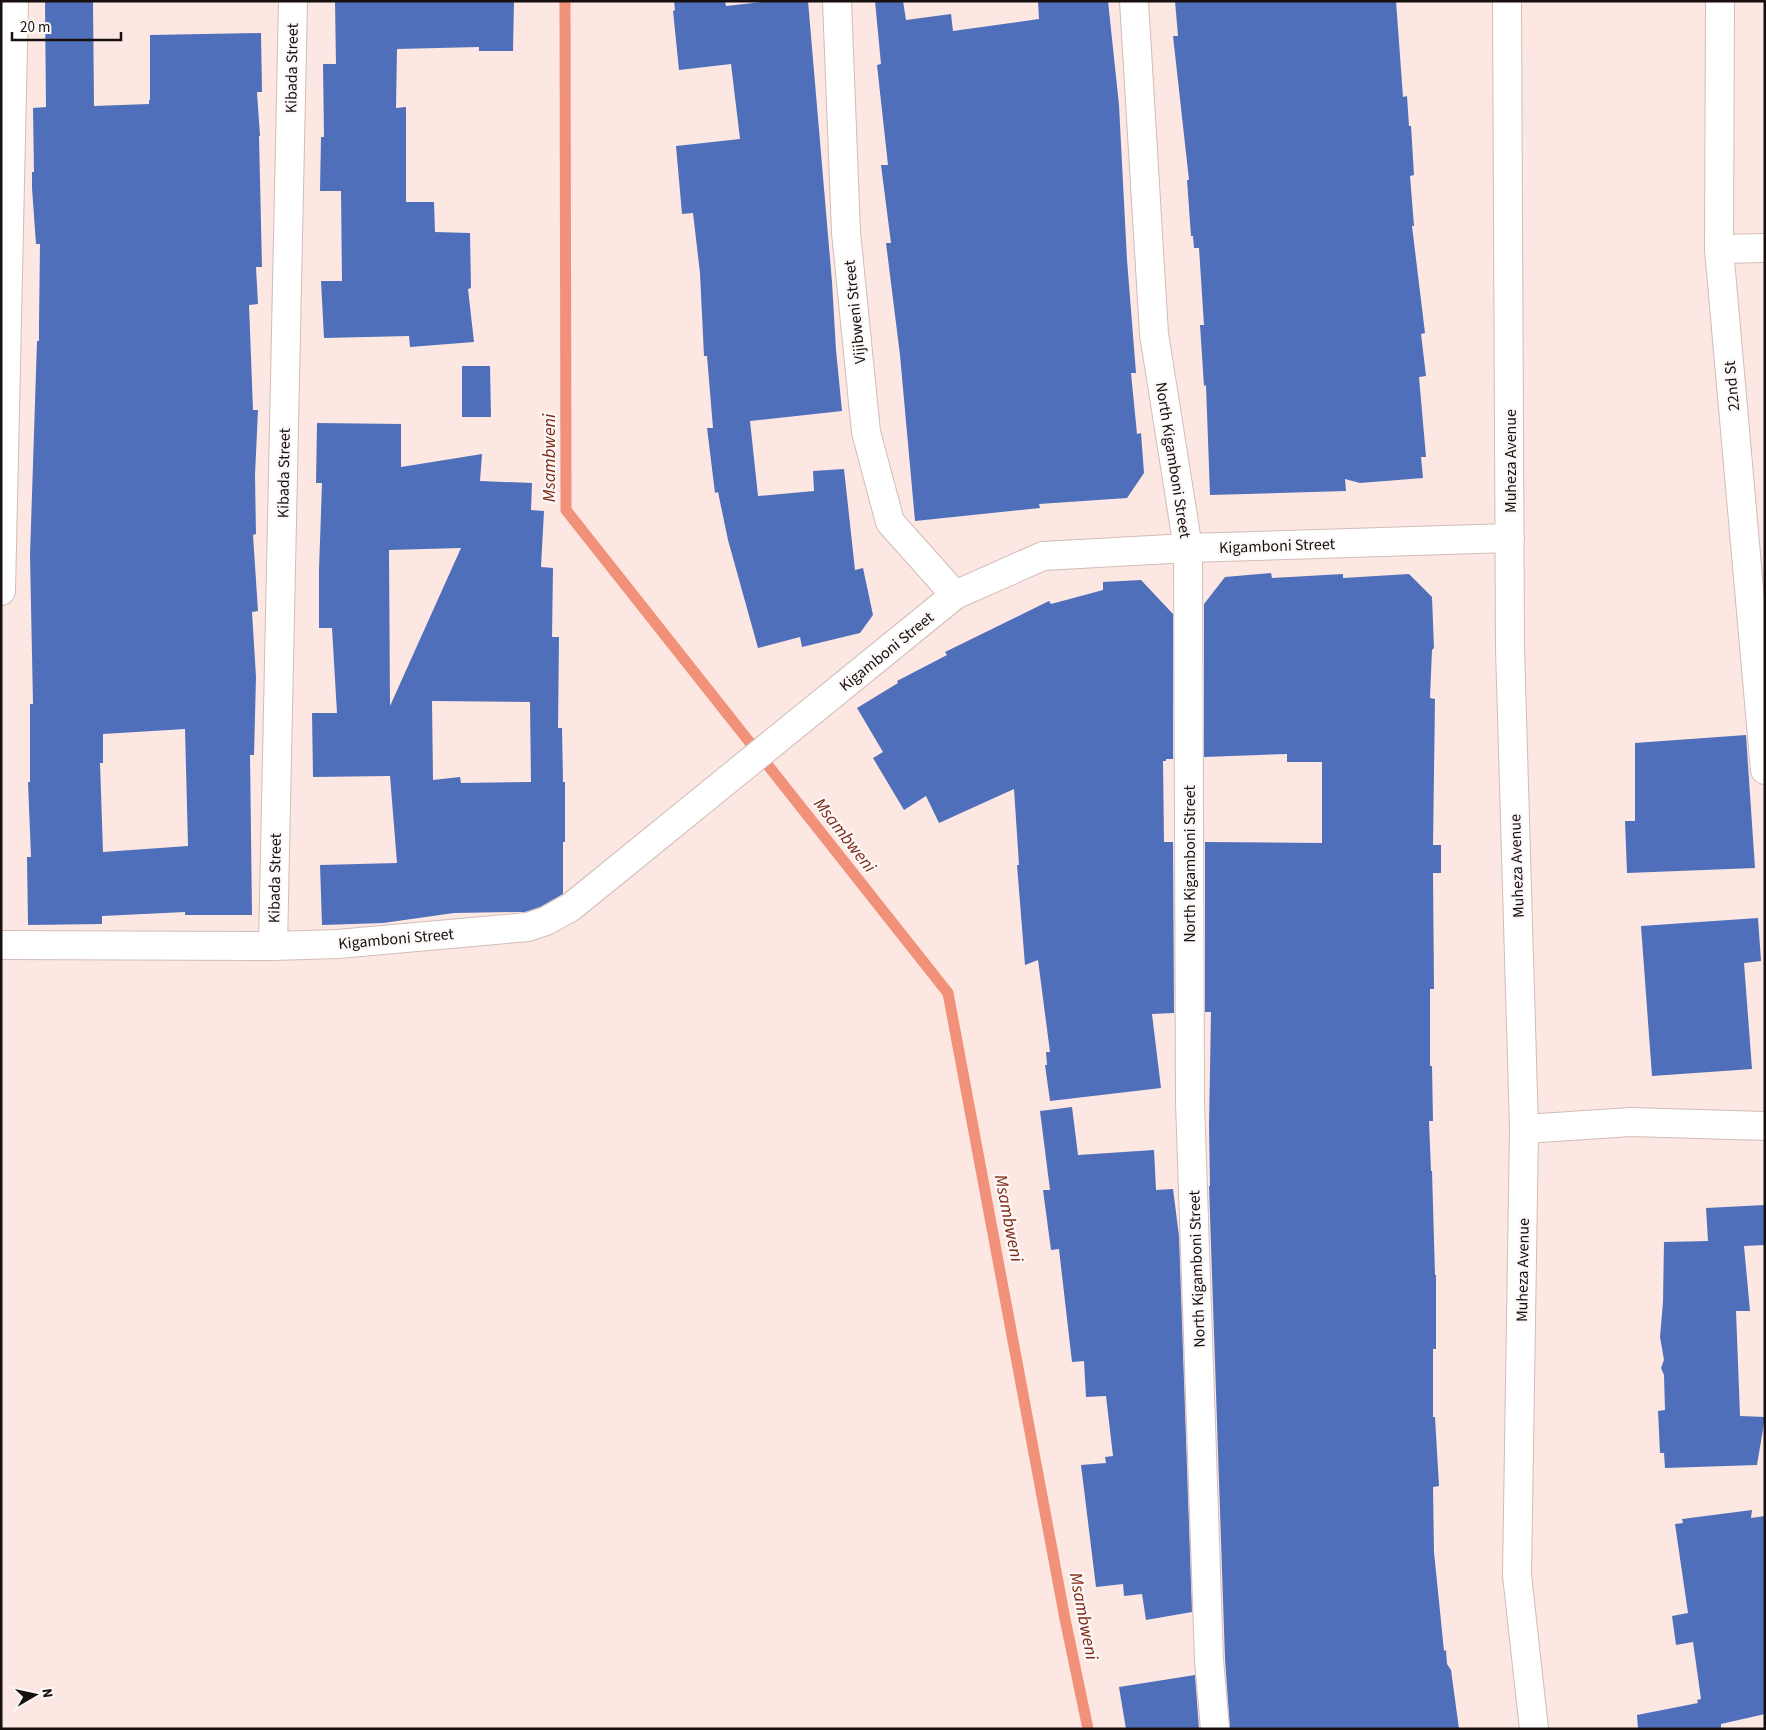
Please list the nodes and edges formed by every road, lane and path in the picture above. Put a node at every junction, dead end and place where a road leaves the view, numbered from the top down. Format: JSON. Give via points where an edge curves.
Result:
{"nodes":[{"id":1,"x":14,"y":1,"type":"edge"},
{"id":2,"x":293,"y":1,"type":"edge"},
{"id":3,"x":837,"y":1,"type":"edge"},
{"id":4,"x":1134,"y":1,"type":"edge"},
{"id":5,"x":1507,"y":1,"type":"edge"},
{"id":6,"x":1720,"y":1,"type":"edge"},
{"id":7,"x":1765,"y":248,"type":"edge"},
{"id":8,"x":1719,"y":249,"type":"junction"},
{"id":9,"x":1510,"y":538,"type":"junction"},
{"id":10,"x":1188,"y":548,"type":"junction"},
{"id":11,"x":1,"y":591,"type":"edge"},
{"id":12,"x":955,"y":595,"type":"junction"},
{"id":13,"x":1765,"y":770,"type":"edge"},
{"id":14,"x":1,"y":945,"type":"edge"},
{"id":15,"x":273,"y":946,"type":"junction"},
{"id":16,"x":1765,"y":1126,"type":"edge"},
{"id":17,"x":1524,"y":1129,"type":"junction"},
{"id":18,"x":1215,"y":1729,"type":"edge"},
{"id":19,"x":1534,"y":1729,"type":"edge"}],
"edges":[{"from":1,"to":11,"type":"street"},
{"from":2,"to":15,"type":"street","name":"Kibada Street"},
{"from":3,"to":12,"type":"street","name":"Vijibweni Street","via":[[846,232],[866,432],[890,522]]},
{"from":4,"to":10,"type":"street","name":"North Kigamboni Street","via":[[1154,334]]},
{"from":5,"to":9,"type":"street","name":"Muheza Avenue"},
{"from":6,"to":8,"type":"street","name":"22nd St"},
{"from":7,"to":8,"type":"street"},
{"from":8,"to":13,"type":"street","name":"22nd St"},
{"from":9,"to":10,"type":"street","name":"Kigamboni Street"},
{"from":9,"to":17,"type":"street","name":"Muheza Avenue","via":[[1510,648]]},
{"from":10,"to":12,"type":"street","name":"Kigamboni Street","via":[[1043,556]]},
{"from":10,"to":18,"type":"street","name":"North Kigamboni Street","via":[[1190,1102]]},
{"from":12,"to":15,"type":"street","name":"Kigamboni Street","via":[[571,907],[546,921],[528,927],[338,944]]},
{"from":14,"to":15,"type":"street","name":"Kigamboni Street"},
{"from":16,"to":17,"type":"street","via":[[1632,1122]]},
{"from":17,"to":19,"type":"street","name":"Muheza Avenue","via":[[1517,1576]]}]}
